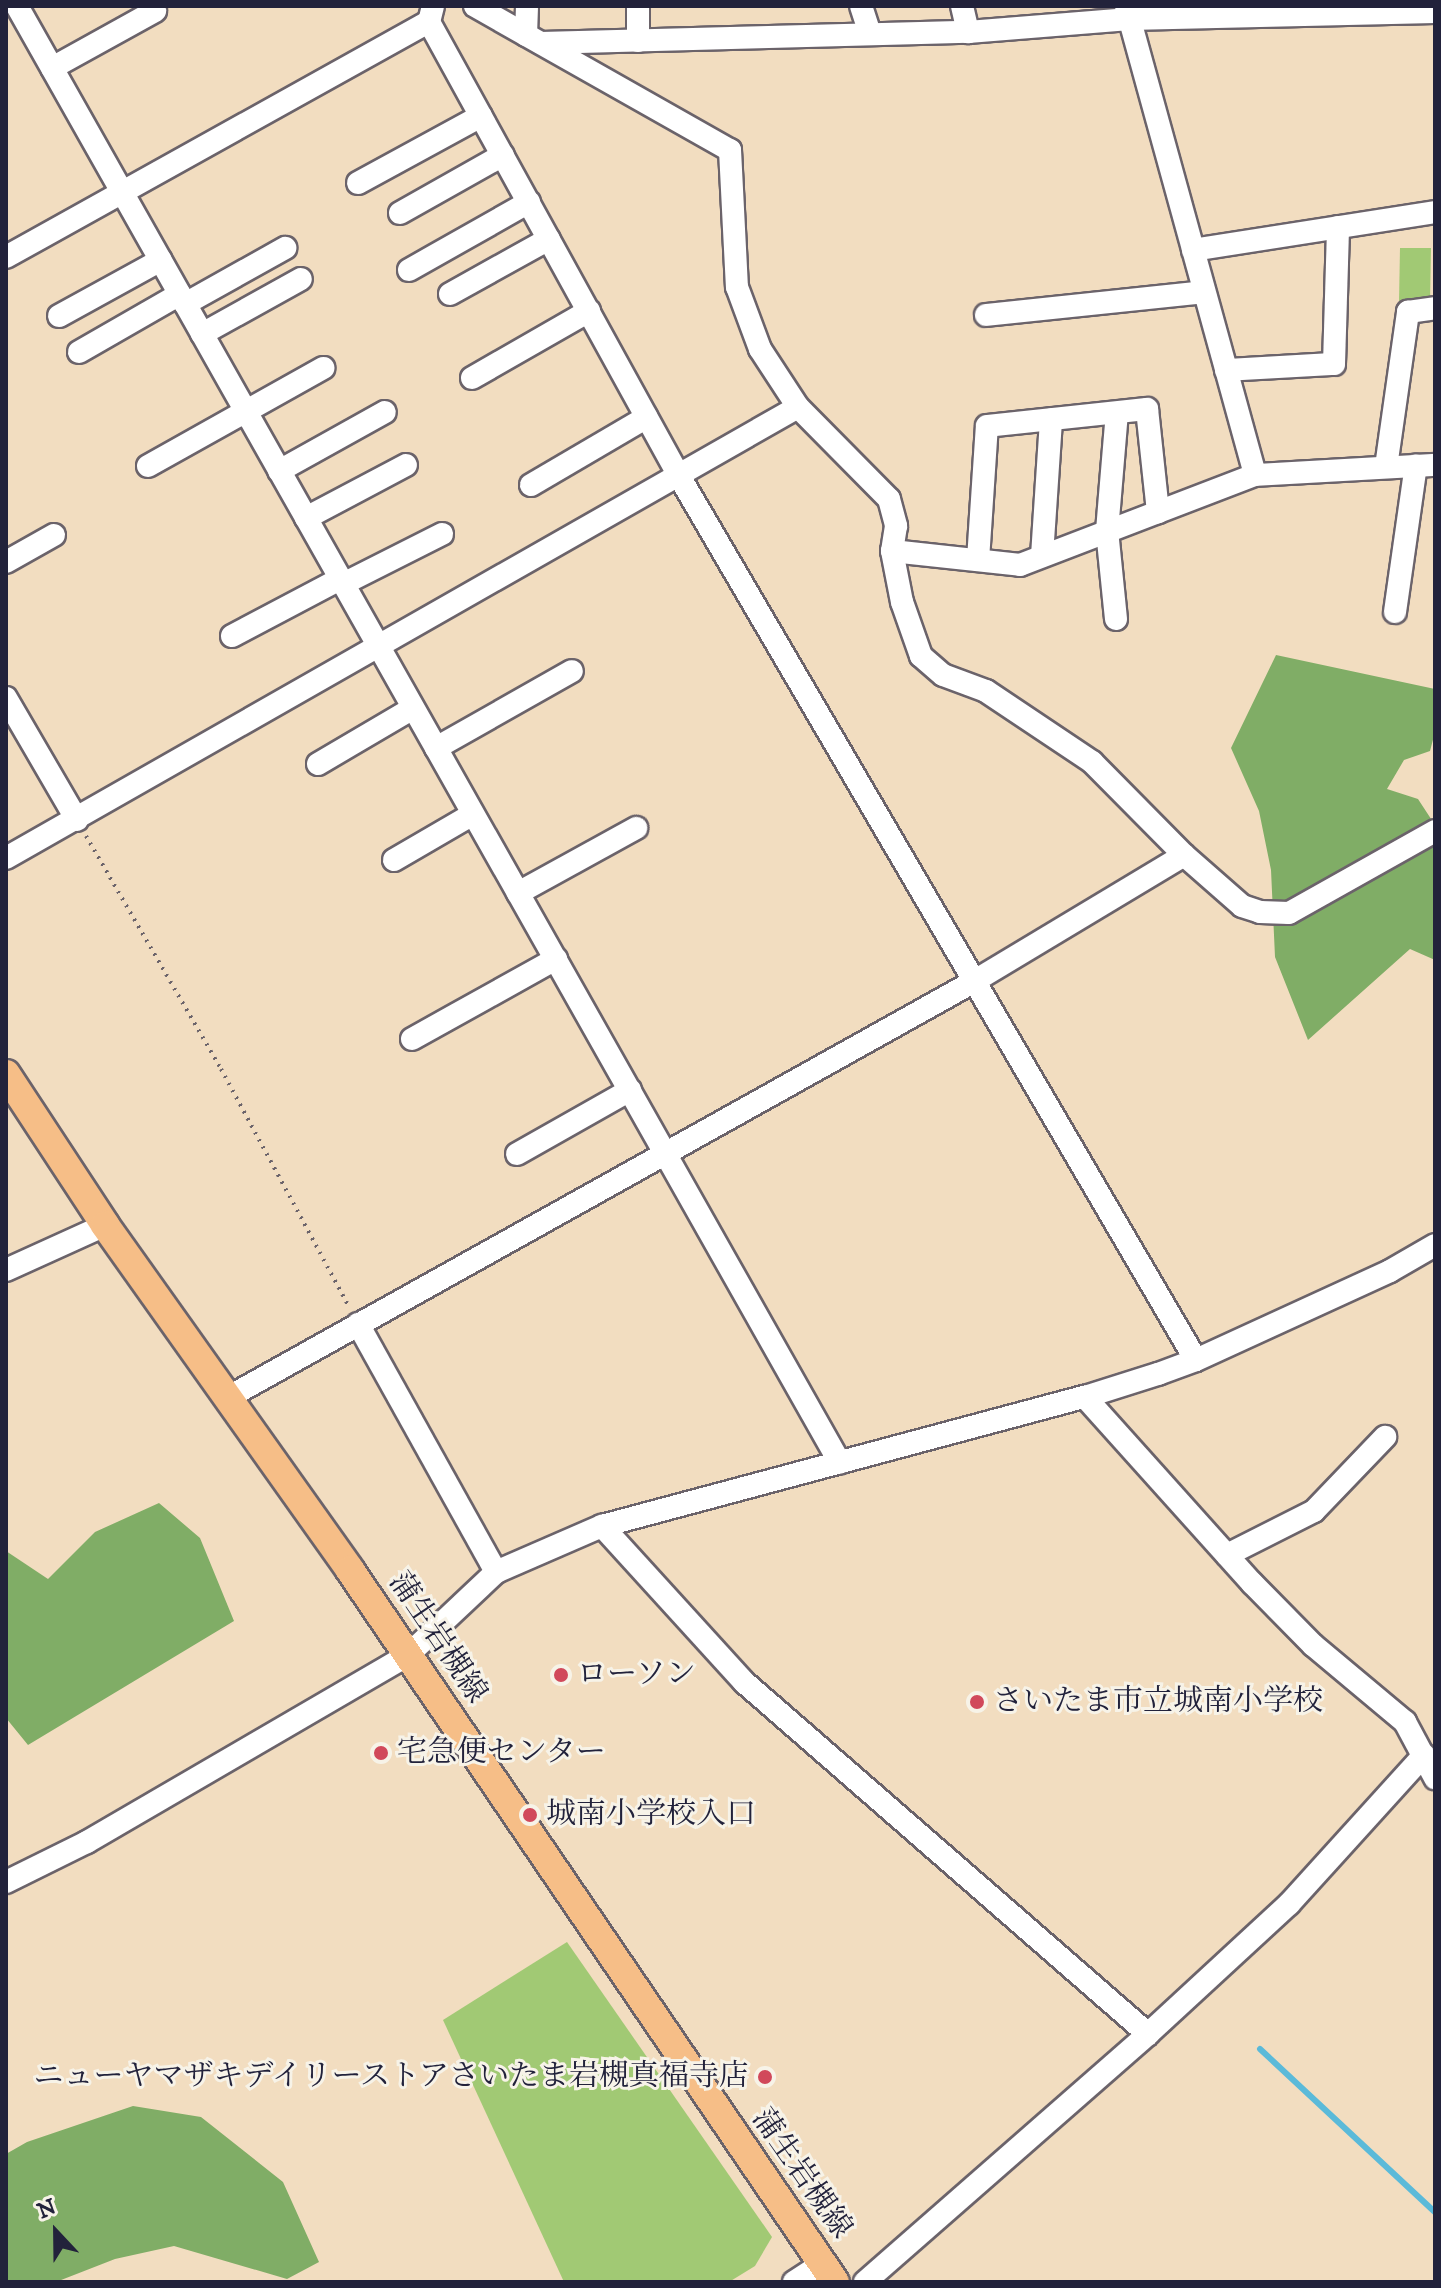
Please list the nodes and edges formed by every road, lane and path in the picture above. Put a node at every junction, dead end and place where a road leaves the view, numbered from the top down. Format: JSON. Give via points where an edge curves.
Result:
{"nodes":[{"id":1,"x":527,"y":6,"type":"edge"},
{"id":2,"x":638,"y":6,"type":"edge"},
{"id":3,"x":861,"y":6,"type":"edge"},
{"id":4,"x":962,"y":6,"type":"edge"},
{"id":5,"x":478,"y":7,"type":"edge"},
{"id":6,"x":18,"y":11,"type":"edge"},
{"id":7,"x":155,"y":11,"type":"dead end"},
{"id":8,"x":1362,"y":11,"type":"edge"},
{"id":9,"x":1435,"y":12,"type":"edge"},
{"id":10,"x":1127,"y":13,"type":"edge"},
{"id":11,"x":431,"y":14,"type":"edge"},
{"id":12,"x":968,"y":32,"type":"junction"},
{"id":13,"x":870,"y":34,"type":"junction"},
{"id":14,"x":533,"y":39,"type":"junction"},
{"id":15,"x":638,"y":41,"type":"junction"},
{"id":16,"x":52,"y":68,"type":"junction"},
{"id":17,"x":481,"y":116,"type":"junction"},
{"id":18,"x":503,"y":155,"type":"junction"},
{"id":19,"x":358,"y":183,"type":"dead end"},
{"id":20,"x":122,"y":191,"type":"junction"},
{"id":21,"x":529,"y":202,"type":"junction"},
{"id":22,"x":1435,"y":212,"type":"edge"},
{"id":23,"x":400,"y":213,"type":"dead end"},
{"id":24,"x":1338,"y":227,"type":"junction"},
{"id":25,"x":549,"y":239,"type":"junction"},
{"id":26,"x":285,"y":248,"type":"dead end"},
{"id":27,"x":1193,"y":250,"type":"junction"},
{"id":28,"x":6,"y":257,"type":"edge"},
{"id":29,"x":161,"y":260,"type":"junction"},
{"id":30,"x":409,"y":270,"type":"dead end"},
{"id":31,"x":301,"y":279,"type":"dead end"},
{"id":32,"x":1204,"y":292,"type":"junction"},
{"id":33,"x":450,"y":294,"type":"dead end"},
{"id":34,"x":183,"y":299,"type":"junction"},
{"id":35,"x":1435,"y":308,"type":"edge"},
{"id":36,"x":589,"y":311,"type":"junction"},
{"id":37,"x":986,"y":315,"type":"dead end"},
{"id":38,"x":59,"y":316,"type":"dead end"},
{"id":39,"x":202,"y":334,"type":"junction"},
{"id":40,"x":79,"y":352,"type":"dead end"},
{"id":41,"x":323,"y":368,"type":"dead end"},
{"id":42,"x":1226,"y":370,"type":"junction"},
{"id":43,"x":472,"y":378,"type":"dead end"},
{"id":44,"x":798,"y":407,"type":"junction"},
{"id":45,"x":245,"y":410,"type":"junction"},
{"id":46,"x":385,"y":412,"type":"dead end"},
{"id":47,"x":1117,"y":413,"type":"junction"},
{"id":48,"x":647,"y":417,"type":"junction"},
{"id":49,"x":1051,"y":419,"type":"junction"},
{"id":50,"x":406,"y":465,"type":"dead end"},
{"id":51,"x":1425,"y":465,"type":"edge"},
{"id":52,"x":148,"y":466,"type":"dead end"},
{"id":53,"x":1386,"y":467,"type":"junction"},
{"id":54,"x":279,"y":471,"type":"junction"},
{"id":55,"x":1255,"y":475,"type":"junction"},
{"id":56,"x":679,"y":476,"type":"junction"},
{"id":57,"x":531,"y":485,"type":"dead end"},
{"id":58,"x":1158,"y":512,"type":"junction"},
{"id":59,"x":306,"y":518,"type":"junction"},
{"id":60,"x":1107,"y":531,"type":"junction"},
{"id":61,"x":442,"y":534,"type":"dead end"},
{"id":62,"x":54,"y":535,"type":"dead end"},
{"id":63,"x":892,"y":551,"type":"junction"},
{"id":64,"x":1042,"y":556,"type":"junction"},
{"id":65,"x":978,"y":560,"type":"junction"},
{"id":66,"x":6,"y":562,"type":"edge"},
{"id":67,"x":341,"y":582,"type":"junction"},
{"id":68,"x":1395,"y":612,"type":"dead end"},
{"id":69,"x":1116,"y":619,"type":"dead end"},
{"id":70,"x":232,"y":636,"type":"dead end"},
{"id":71,"x":379,"y":648,"type":"junction"},
{"id":72,"x":572,"y":671,"type":"dead end"},
{"id":73,"x":6,"y":698,"type":"edge"},
{"id":74,"x":413,"y":708,"type":"junction"},
{"id":75,"x":436,"y":748,"type":"junction"},
{"id":76,"x":318,"y":764,"type":"dead end"},
{"id":77,"x":473,"y":814,"type":"junction"},
{"id":78,"x":77,"y":820,"type":"junction"},
{"id":79,"x":636,"y":828,"type":"dead end"},
{"id":80,"x":1435,"y":831,"type":"edge"},
{"id":81,"x":1184,"y":855,"type":"junction"},
{"id":82,"x":6,"y":858,"type":"edge"},
{"id":83,"x":394,"y":860,"type":"dead end"},
{"id":84,"x":518,"y":893,"type":"junction"},
{"id":85,"x":556,"y":959,"type":"junction"},
{"id":86,"x":973,"y":982,"type":"junction"},
{"id":87,"x":412,"y":1039,"type":"dead end"},
{"id":88,"x":6,"y":1074,"type":"edge"},
{"id":89,"x":630,"y":1090,"type":"junction"},
{"id":90,"x":666,"y":1152,"type":"junction"},
{"id":91,"x":517,"y":1154,"type":"dead end"},
{"id":92,"x":105,"y":1225,"type":"junction"},
{"id":93,"x":1435,"y":1245,"type":"edge"},
{"id":94,"x":6,"y":1270,"type":"edge"},
{"id":95,"x":358,"y":1324,"type":"junction"},
{"id":96,"x":1196,"y":1360,"type":"junction"},
{"id":97,"x":1085,"y":1397,"type":"junction"},
{"id":98,"x":227,"y":1398,"type":"junction"},
{"id":99,"x":1385,"y":1437,"type":"dead end"},
{"id":100,"x":840,"y":1463,"type":"junction"},
{"id":101,"x":602,"y":1526,"type":"junction"},
{"id":102,"x":1227,"y":1555,"type":"junction"},
{"id":103,"x":496,"y":1572,"type":"junction"},
{"id":104,"x":407,"y":1656,"type":"junction"},
{"id":105,"x":1424,"y":1755,"type":"junction"},
{"id":106,"x":1435,"y":1778,"type":"edge"},
{"id":107,"x":6,"y":1882,"type":"edge"},
{"id":108,"x":1148,"y":2034,"type":"junction"},
{"id":109,"x":828,"y":2273,"type":"edge"},
{"id":110,"x":794,"y":2282,"type":"edge"},
{"id":111,"x":865,"y":2282,"type":"edge"}],
"edges":[{"from":1,"to":14,"type":"street"},
{"from":2,"to":15,"type":"street"},
{"from":3,"to":13,"type":"street"},
{"from":4,"to":12,"type":"street"},
{"from":5,"to":14,"type":"street"},
{"from":6,"to":16,"type":"street"},
{"from":7,"to":16,"type":"street"},
{"from":8,"to":9,"type":"street"},
{"from":8,"to":10,"type":"street"},
{"from":10,"to":12,"type":"street"},
{"from":10,"to":27,"type":"street"},
{"from":11,"to":17,"type":"street"},
{"from":11,"to":20,"type":"street"},
{"from":12,"to":13,"type":"street"},
{"from":13,"to":15,"type":"street"},
{"from":14,"to":15,"type":"street"},
{"from":14,"to":44,"type":"street","via":[[730,150],[737,287],[760,349]]},
{"from":16,"to":20,"type":"street"},
{"from":17,"to":18,"type":"street"},
{"from":17,"to":19,"type":"street"},
{"from":18,"to":21,"type":"street"},
{"from":18,"to":23,"type":"street"},
{"from":20,"to":28,"type":"street"},
{"from":20,"to":29,"type":"street"},
{"from":21,"to":25,"type":"street"},
{"from":21,"to":30,"type":"street"},
{"from":22,"to":24,"type":"street"},
{"from":24,"to":27,"type":"street"},
{"from":24,"to":42,"type":"street","via":[[1334,364]]},
{"from":25,"to":33,"type":"street"},
{"from":25,"to":36,"type":"street"},
{"from":26,"to":34,"type":"street"},
{"from":27,"to":32,"type":"street"},
{"from":29,"to":34,"type":"street"},
{"from":29,"to":38,"type":"street"},
{"from":31,"to":39,"type":"street"},
{"from":32,"to":37,"type":"street"},
{"from":32,"to":42,"type":"street"},
{"from":34,"to":39,"type":"street"},
{"from":34,"to":40,"type":"street"},
{"from":35,"to":53,"type":"street","via":[[1408,312]]},
{"from":36,"to":43,"type":"street"},
{"from":36,"to":48,"type":"street"},
{"from":39,"to":45,"type":"street"},
{"from":41,"to":45,"type":"street"},
{"from":42,"to":55,"type":"street"},
{"from":44,"to":56,"type":"street"},
{"from":44,"to":63,"type":"street","via":[[889,499],[896,526]]},
{"from":45,"to":52,"type":"street"},
{"from":45,"to":54,"type":"street"},
{"from":46,"to":54,"type":"street"},
{"from":47,"to":49,"type":"street"},
{"from":47,"to":58,"type":"street","via":[[1147,409]]},
{"from":47,"to":60,"type":"street"},
{"from":48,"to":56,"type":"street"},
{"from":48,"to":57,"type":"street"},
{"from":49,"to":64,"type":"street"},
{"from":49,"to":65,"type":"street","via":[[987,426]]},
{"from":50,"to":59,"type":"street"},
{"from":51,"to":53,"type":"street"},
{"from":51,"to":68,"type":"street"},
{"from":53,"to":55,"type":"street"},
{"from":54,"to":59,"type":"street"},
{"from":55,"to":58,"type":"street"},
{"from":56,"to":71,"type":"street"},
{"from":56,"to":86,"type":"street"},
{"from":58,"to":60,"type":"street"},
{"from":59,"to":67,"type":"street"},
{"from":60,"to":64,"type":"street"},
{"from":60,"to":69,"type":"street"},
{"from":61,"to":67,"type":"street"},
{"from":62,"to":66,"type":"street"},
{"from":63,"to":65,"type":"street"},
{"from":63,"to":81,"type":"street","via":[[921,656],[943,675],[986,691],[1092,762]]},
{"from":64,"to":65,"type":"street","via":[[1020,565]]},
{"from":67,"to":70,"type":"street"},
{"from":67,"to":71,"type":"street"},
{"from":71,"to":74,"type":"street"},
{"from":71,"to":78,"type":"street"},
{"from":72,"to":75,"type":"street"},
{"from":73,"to":78,"type":"street"},
{"from":74,"to":75,"type":"street"},
{"from":74,"to":76,"type":"street"},
{"from":75,"to":77,"type":"street"},
{"from":77,"to":83,"type":"street"},
{"from":77,"to":84,"type":"street"},
{"from":78,"to":82,"type":"street"},
{"from":78,"to":95,"type":"path","via":[[221,1069]]},
{"from":79,"to":84,"type":"street"},
{"from":80,"to":81,"type":"street","via":[[1289,913],[1242,906]]},
{"from":81,"to":86,"type":"street"},
{"from":84,"to":85,"type":"street"},
{"from":85,"to":87,"type":"street"},
{"from":85,"to":89,"type":"street"},
{"from":86,"to":90,"type":"street"},
{"from":86,"to":96,"type":"street"},
{"from":88,"to":92,"type":"main road","name":"蒲生岩槻線"},
{"from":89,"to":90,"type":"street"},
{"from":89,"to":91,"type":"street"},
{"from":90,"to":95,"type":"street"},
{"from":90,"to":100,"type":"street"},
{"from":92,"to":94,"type":"street"},
{"from":92,"to":98,"type":"main road","name":"蒲生岩槻線"},
{"from":93,"to":96,"type":"street"},
{"from":95,"to":98,"type":"street"},
{"from":95,"to":103,"type":"street"},
{"from":96,"to":97,"type":"street"},
{"from":97,"to":100,"type":"street"},
{"from":97,"to":102,"type":"street"},
{"from":98,"to":104,"type":"main road","name":"蒲生岩槻線"},
{"from":99,"to":102,"type":"street","via":[[1314,1511]]},
{"from":100,"to":101,"type":"street"},
{"from":101,"to":103,"type":"street"},
{"from":101,"to":108,"type":"street","via":[[744,1682]]},
{"from":102,"to":105,"type":"street","via":[[1313,1645],[1405,1722]]},
{"from":103,"to":104,"type":"street"},
{"from":104,"to":107,"type":"street","via":[[87,1842]]},
{"from":104,"to":109,"type":"main road","name":"蒲生岩槻線"},
{"from":105,"to":106,"type":"street"},
{"from":105,"to":108,"type":"street","via":[[1289,1904]]},
{"from":108,"to":111,"type":"street"},
{"from":109,"to":110,"type":"street"}]}
